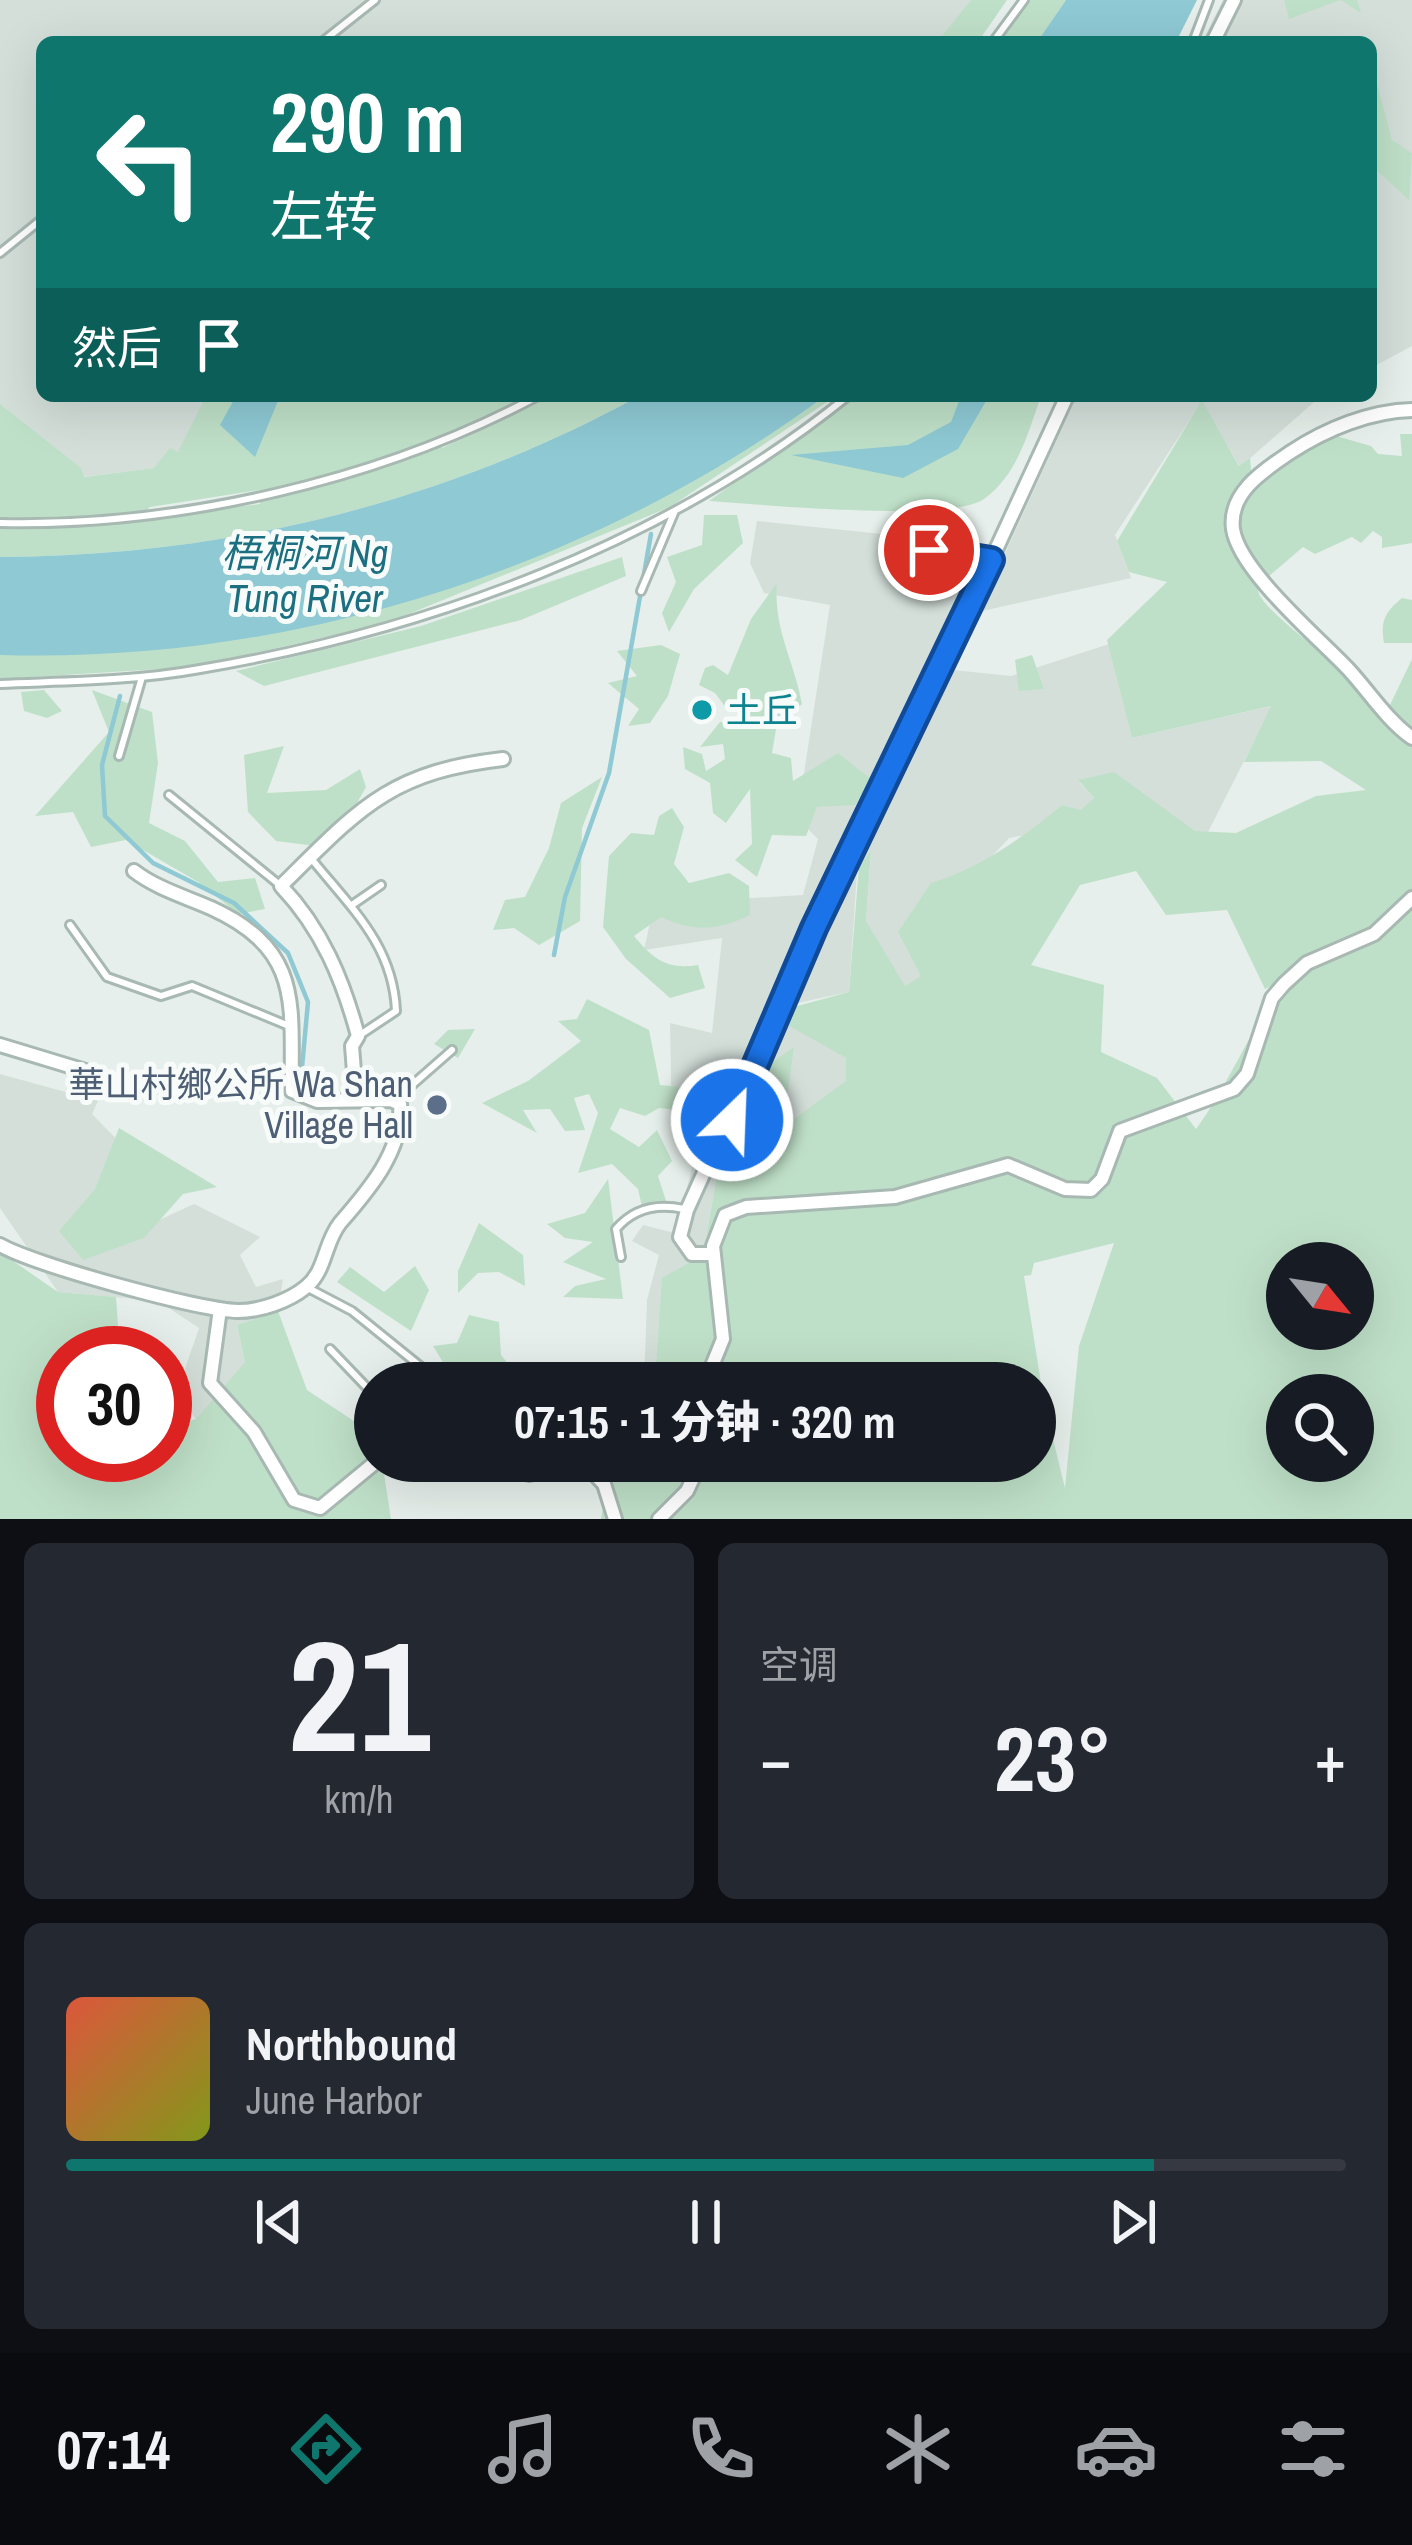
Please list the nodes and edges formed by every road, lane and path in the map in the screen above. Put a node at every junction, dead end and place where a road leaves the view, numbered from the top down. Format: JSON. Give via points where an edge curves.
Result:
{"nodes":[{"id":1,"x":375,"y":0,"type":"edge"},
{"id":2,"x":1024,"y":0,"type":"edge"},
{"id":3,"x":1209,"y":0,"type":"edge"},
{"id":4,"x":1234,"y":0,"type":"edge"},
{"id":5,"x":330,"y":36,"type":"edge"},
{"id":6,"x":997,"y":36,"type":"edge"},
{"id":7,"x":1195,"y":36,"type":"edge"},
{"id":8,"x":1216,"y":36,"type":"edge"},
{"id":9,"x":36,"y":224,"type":"edge"},
{"id":10,"x":0,"y":253,"type":"edge"},
{"id":11,"x":527,"y":402,"type":"edge"},
{"id":12,"x":839,"y":402,"type":"edge"},
{"id":13,"x":1064,"y":402,"type":"edge"},
{"id":14,"x":1412,"y":410,"type":"edge"},
{"id":15,"x":676,"y":510,"type":"junction"},
{"id":16,"x":0,"y":523,"type":"edge"},
{"id":17,"x":929,"y":550,"type":"dead end"},
{"id":18,"x":991,"y":560,"type":"junction"},
{"id":19,"x":641,"y":591,"type":"dead end"},
{"id":20,"x":142,"y":676,"type":"junction"},
{"id":21,"x":0,"y":683,"type":"edge"},
{"id":22,"x":1412,"y":738,"type":"edge"},
{"id":23,"x":118,"y":756,"type":"dead end"},
{"id":24,"x":503,"y":759,"type":"dead end"},
{"id":25,"x":169,"y":795,"type":"dead end"},
{"id":26,"x":310,"y":857,"type":"junction"},
{"id":27,"x":134,"y":872,"type":"dead end"},
{"id":28,"x":381,"y":884,"type":"dead end"},
{"id":29,"x":281,"y":886,"type":"junction"},
{"id":30,"x":1412,"y":898,"type":"edge"},
{"id":31,"x":352,"y":905,"type":"junction"},
{"id":32,"x":70,"y":925,"type":"dead end"},
{"id":33,"x":292,"y":1027,"type":"junction"},
{"id":34,"x":358,"y":1036,"type":"junction"},
{"id":35,"x":0,"y":1045,"type":"edge"},
{"id":36,"x":452,"y":1050,"type":"dead end"},
{"id":37,"x":88,"y":1072,"type":"dead end"},
{"id":38,"x":356,"y":1097,"type":"junction"},
{"id":39,"x":394,"y":1101,"type":"junction"},
{"id":40,"x":680,"y":1115,"type":"dead end"},
{"id":41,"x":720,"y":1144,"type":"junction"},
{"id":42,"x":687,"y":1210,"type":"junction"},
{"id":43,"x":0,"y":1245,"type":"edge"},
{"id":44,"x":714,"y":1254,"type":"junction"},
{"id":45,"x":621,"y":1257,"type":"dead end"},
{"id":46,"x":306,"y":1287,"type":"junction"},
{"id":47,"x":220,"y":1309,"type":"junction"},
{"id":48,"x":330,"y":1349,"type":"dead end"},
{"id":49,"x":414,"y":1362,"type":"edge"},
{"id":50,"x":713,"y":1362,"type":"edge"},
{"id":51,"x":354,"y":1374,"type":"edge"},
{"id":52,"x":354,"y":1480,"type":"edge"},
{"id":53,"x":602,"y":1482,"type":"edge"},
{"id":54,"x":691,"y":1482,"type":"edge"},
{"id":55,"x":615,"y":1519,"type":"edge"},
{"id":56,"x":659,"y":1519,"type":"edge"}],
"edges":[{"from":1,"to":5,"type":"lane"},
{"from":2,"to":6,"type":"lane"},
{"from":3,"to":7,"type":"lane"},
{"from":4,"to":8,"type":"street"},
{"from":9,"to":10,"type":"lane"},
{"from":11,"to":16,"type":"lane","via":[[466,434],[258,500]]},
{"from":12,"to":15,"type":"lane"},
{"from":13,"to":18,"type":"street"},
{"from":14,"to":22,"type":"street","via":[[1362,418],[1280,460],[1245,490],[1233,529],[1305,630]]},
{"from":15,"to":19,"type":"lane"},
{"from":15,"to":20,"type":"lane","via":[[545,571],[384,630]]},
{"from":17,"to":18,"type":"lane"},
{"from":18,"to":41,"type":"street","via":[[896,749]]},
{"from":20,"to":21,"type":"lane"},
{"from":20,"to":23,"type":"lane"},
{"from":24,"to":26,"type":"street","via":[[446,765],[374,797]]},
{"from":25,"to":29,"type":"lane"},
{"from":26,"to":29,"type":"street"},
{"from":26,"to":31,"type":"lane"},
{"from":27,"to":33,"type":"street","via":[[219,911],[256,940],[285,976]]},
{"from":28,"to":31,"type":"lane"},
{"from":29,"to":34,"type":"street","via":[[325,945]]},
{"from":30,"to":44,"type":"street","via":[[1374,934],[1307,962],[1284,983],[1247,1074],[1229,1093],[1120,1130],[1091,1190],[1065,1190],[1008,1165],[895,1198],[740,1208],[719,1221]]},
{"from":31,"to":34,"type":"lane","via":[[394,978],[396,1011]]},
{"from":32,"to":33,"type":"lane","via":[[107,977],[161,996],[193,986]]},
{"from":33,"to":38,"type":"street","via":[[292,1091],[317,1101]]},
{"from":34,"to":38,"type":"street"},
{"from":35,"to":37,"type":"street"},
{"from":36,"to":39,"type":"lane"},
{"from":38,"to":39,"type":"street"},
{"from":39,"to":46,"type":"street","via":[[401,1111],[371,1191],[331,1236]]},
{"from":40,"to":41,"type":"lane"},
{"from":41,"to":42,"type":"street"},
{"from":42,"to":44,"type":"street","via":[[680,1237],[692,1254]]},
{"from":42,"to":45,"type":"lane","via":[[661,1204],[627,1217],[616,1229]]},
{"from":43,"to":47,"type":"street"},
{"from":44,"to":50,"type":"street","via":[[724,1333]]},
{"from":46,"to":47,"type":"street","via":[[264,1308]]},
{"from":46,"to":49,"type":"lane","via":[[352,1311]]},
{"from":47,"to":52,"type":"street","via":[[210,1383],[254,1432],[294,1501],[320,1508]]},
{"from":48,"to":51,"type":"lane"},
{"from":53,"to":55,"type":"street"},
{"from":54,"to":56,"type":"street"}]}
